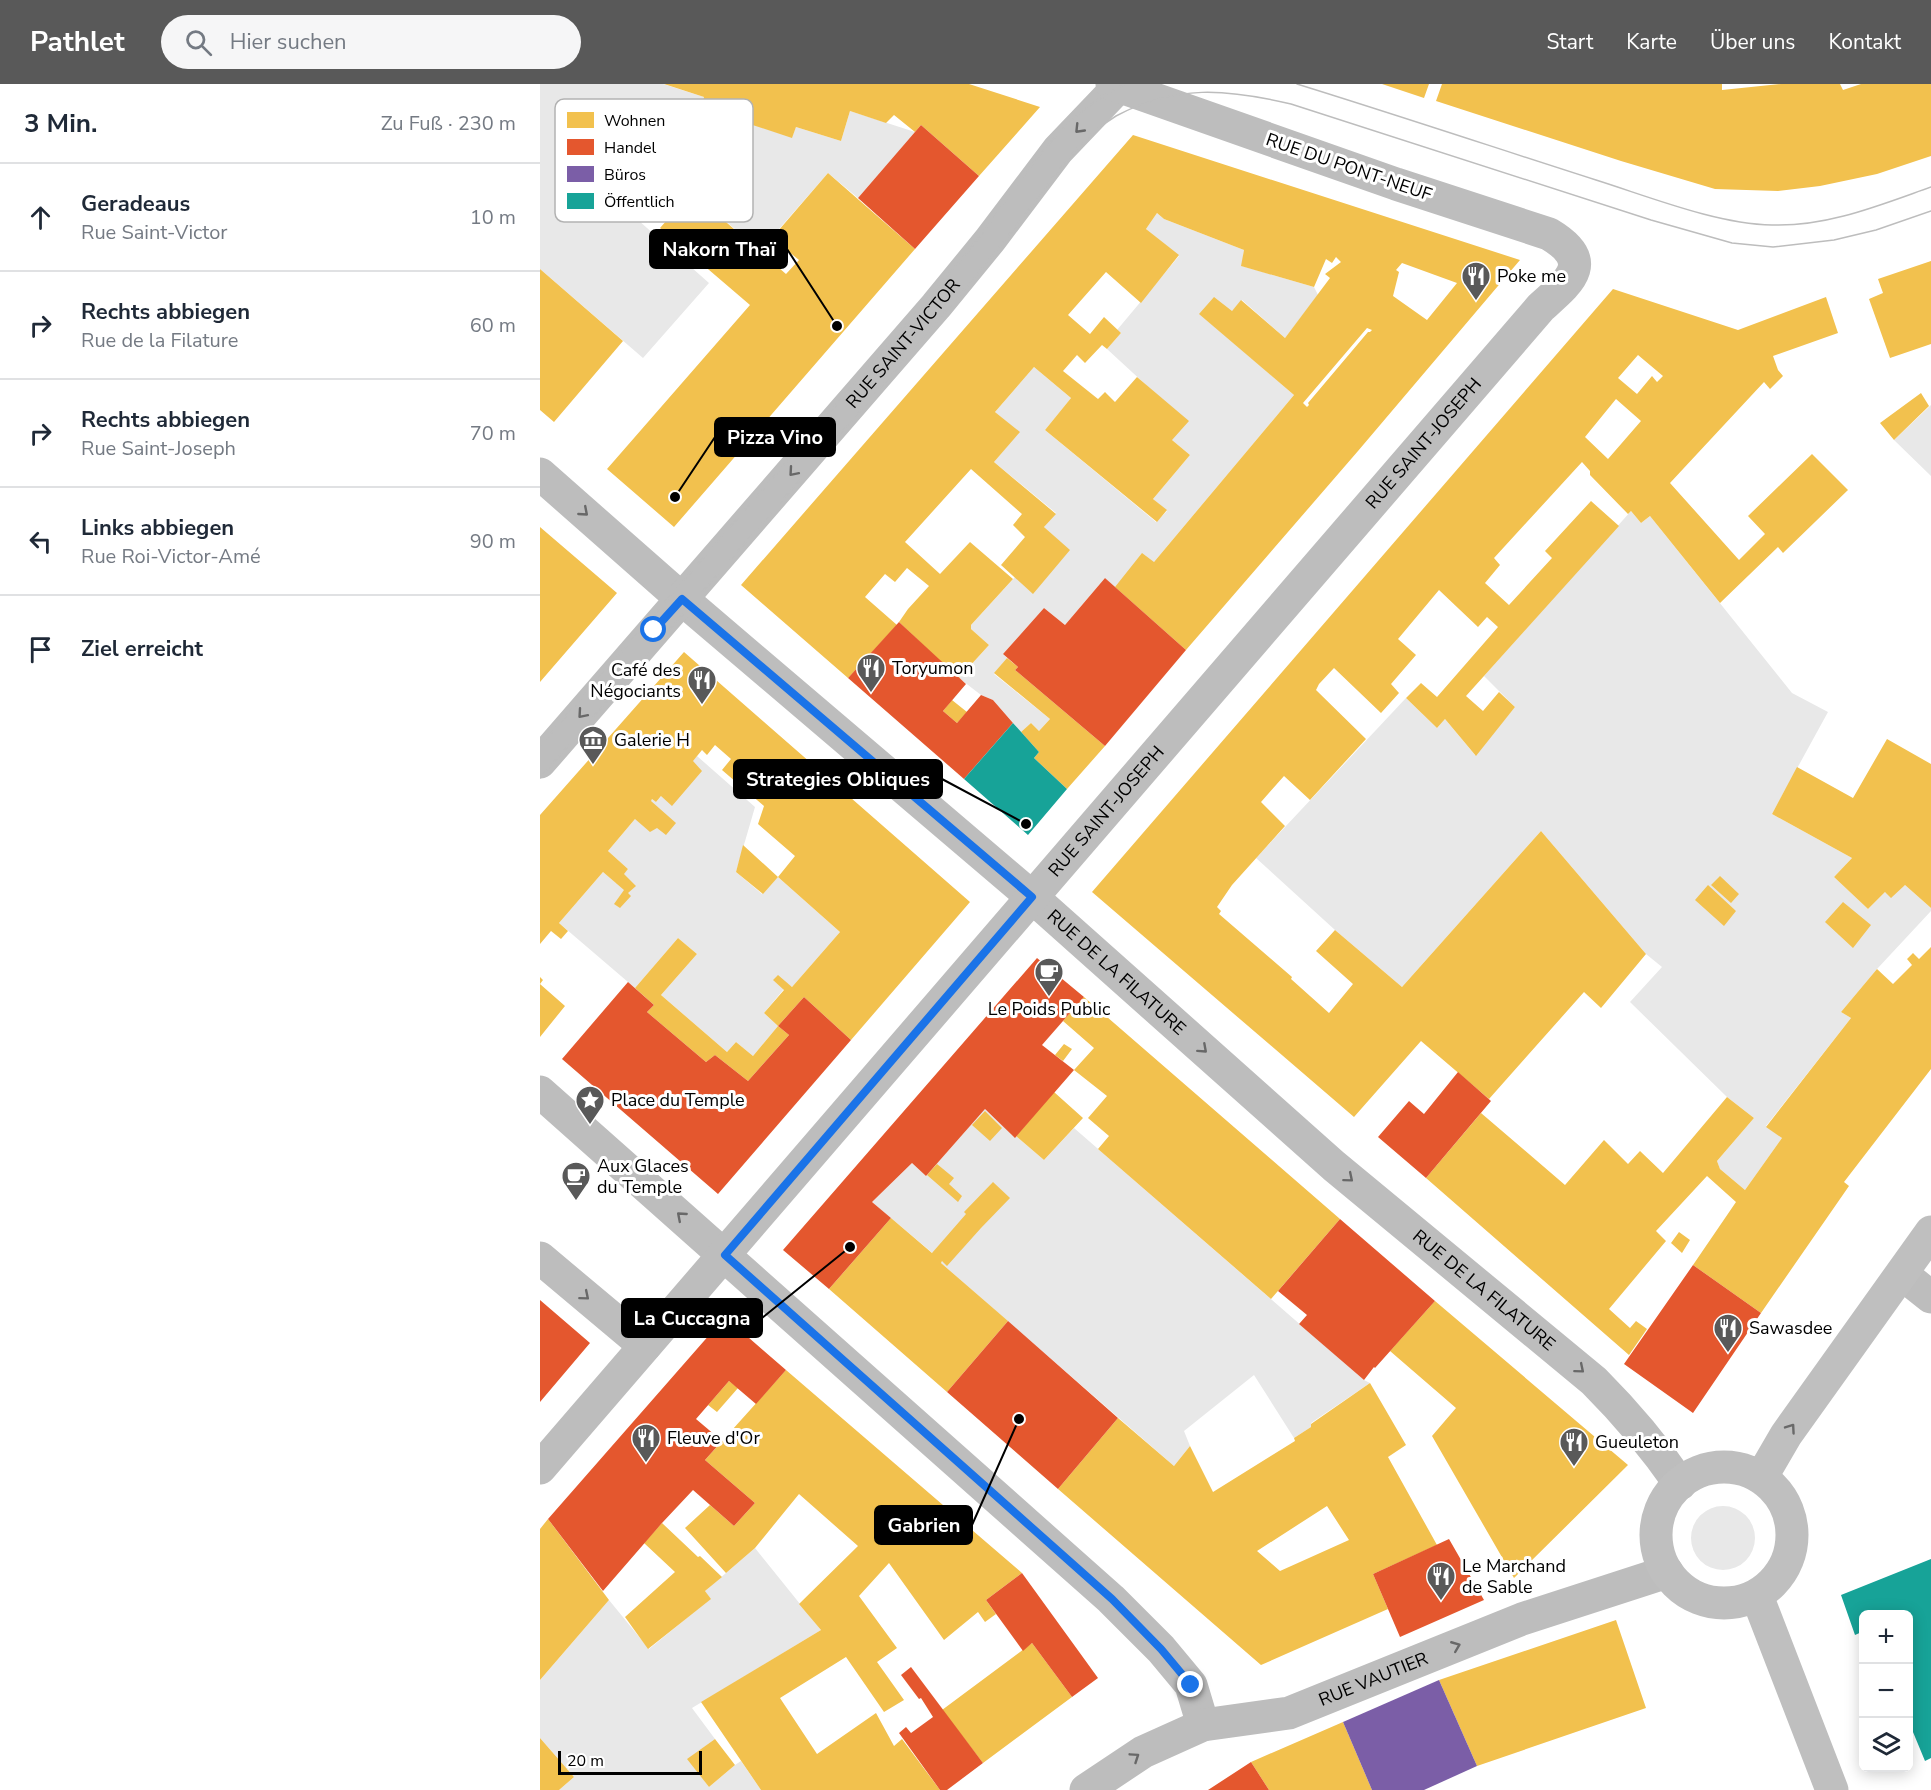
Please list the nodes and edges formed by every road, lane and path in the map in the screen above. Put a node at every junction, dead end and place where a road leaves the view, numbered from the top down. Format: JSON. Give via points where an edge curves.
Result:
{"nodes":[{"id":1,"x":1118,"y":85,"type":"edge"},
{"id":2,"x":1574,"y":265,"type":"joint"},
{"id":3,"x":540,"y":474,"type":"edge"},
{"id":4,"x":682,"y":599,"type":"junction"},
{"id":5,"x":540,"y":762,"type":"edge"},
{"id":6,"x":1032,"y":897,"type":"junction"},
{"id":7,"x":540,"y":1092,"type":"edge"},
{"id":8,"x":1931,"y":1232,"type":"edge"},
{"id":9,"x":725,"y":1255,"type":"junction"},
{"id":10,"x":540,"y":1258,"type":"edge"},
{"id":11,"x":1902,"y":1274,"type":"junction"},
{"id":12,"x":1931,"y":1297,"type":"edge"},
{"id":13,"x":645,"y":1346,"type":"junction"},
{"id":14,"x":540,"y":1468,"type":"edge"},
{"id":15,"x":1761,"y":1478,"type":"junction"},
{"id":16,"x":1680,"y":1484,"type":"junction"},
{"id":17,"x":1667,"y":1572,"type":"junction"},
{"id":18,"x":1756,"y":1596,"type":"junction"},
{"id":19,"x":1203,"y":1725,"type":"junction"},
{"id":20,"x":1086,"y":1790,"type":"edge"},
{"id":21,"x":1832,"y":1790,"type":"edge"}],
"edges":[{"from":1,"to":2,"type":"street","name":"RUE DU PONT-NEUF","via":[[1549,234],[1564,244]]},
{"from":1,"to":4,"type":"street","name":"RUE SAINT-VICTOR","one_way":true,"via":[[1058,150],[936,306]]},
{"from":2,"to":6,"type":"street","name":"RUE SAINT-JOSEPH","via":[[1566,285],[1525,325]]},
{"from":3,"to":4,"type":"street","name":"RUE DE LA FILATURE","one_way":true},
{"from":4,"to":5,"type":"street","name":"RUE SAINT-VICTOR","one_way":true},
{"from":4,"to":6,"type":"street","name":"RUE DE LA FILATURE"},
{"from":6,"to":9,"type":"street","name":"RUE SAINT-JOSEPH"},
{"from":6,"to":16,"type":"street","name":"RUE DE LA FILATURE","one_way":true,"via":[[1334,1166],[1594,1381],[1624,1410]]},
{"from":9,"to":7,"type":"street","one_way":true},
{"from":8,"to":11,"type":"street"},
{"from":9,"to":13,"type":"street","name":"RUE SAINT-JOSEPH"},
{"from":9,"to":19,"type":"street","via":[[1112,1599],[1191,1685]]},
{"from":10,"to":13,"type":"street","one_way":true},
{"from":11,"to":12,"type":"street"},
{"from":15,"to":11,"type":"street","one_way":true,"via":[[1786,1436]]},
{"from":13,"to":14,"type":"street","name":"RUE SAINT-JOSEPH"},
{"from":15,"to":16,"type":"street","via":[[1748,1471],[1718,1468],[1703,1470]]},
{"from":15,"to":18,"type":"street","via":[[1782,1498],[1792,1525],[1790,1553],[1778,1578]]},
{"from":16,"to":17,"type":"street","via":[[1662,1505],[1658,1519],[1659,1556]]},
{"from":17,"to":18,"type":"street","via":[[1683,1589],[1706,1601],[1726,1604]]},
{"from":19,"to":17,"type":"street","name":"RUE VAUTIER","one_way":true,"via":[[1289,1713],[1522,1619]]},
{"from":18,"to":21,"type":"street"},
{"from":20,"to":19,"type":"street","name":"RUE VAUTIER","one_way":true,"via":[[1143,1752]]}]}
